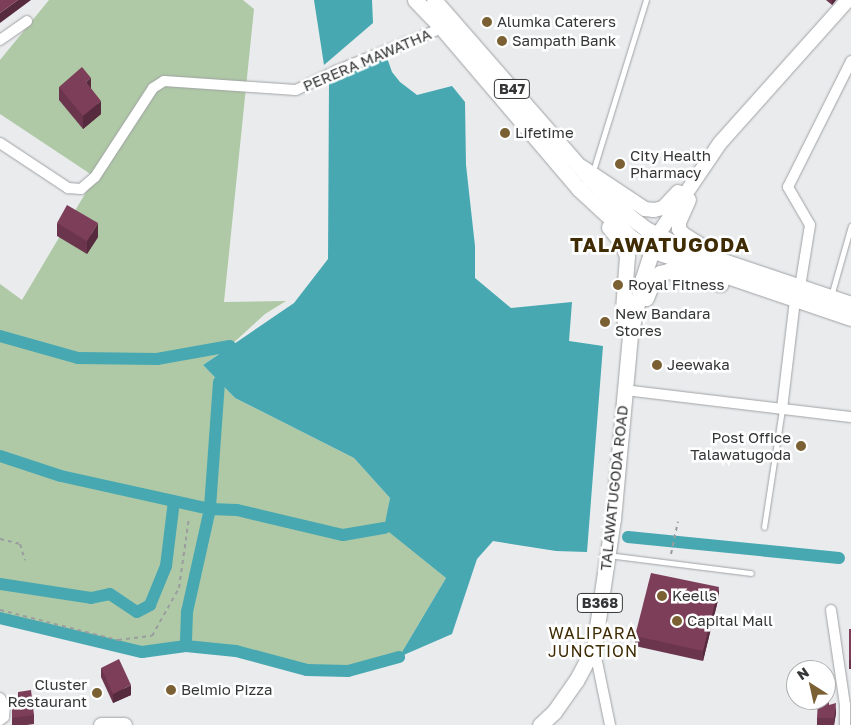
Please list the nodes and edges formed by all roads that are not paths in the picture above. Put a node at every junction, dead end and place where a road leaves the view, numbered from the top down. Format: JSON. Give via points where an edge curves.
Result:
{"nodes":[{"id":1,"x":415,"y":0,"type":"edge"},
{"id":2,"x":646,"y":0,"type":"edge"},
{"id":3,"x":848,"y":0,"type":"edge"},
{"id":4,"x":437,"y":1,"type":"edge"},
{"id":5,"x":27,"y":21,"type":"dead end"},
{"id":6,"x":442,"y":28,"type":"junction"},
{"id":7,"x":0,"y":40,"type":"edge"},
{"id":8,"x":851,"y":61,"type":"edge"},
{"id":9,"x":0,"y":143,"type":"edge"},
{"id":10,"x":704,"y":165,"type":"junction"},
{"id":11,"x":591,"y":176,"type":"junction"},
{"id":12,"x":588,"y":197,"type":"junction"},
{"id":13,"x":851,"y":226,"type":"edge"},
{"id":14,"x":654,"y":243,"type":"junction"},
{"id":15,"x":730,"y":264,"type":"junction"},
{"id":16,"x":751,"y":285,"type":"junction"},
{"id":17,"x":798,"y":294,"type":"junction"},
{"id":18,"x":831,"y":297,"type":"junction"},
{"id":19,"x":851,"y":304,"type":"edge"},
{"id":20,"x":851,"y":318,"type":"edge"},
{"id":21,"x":628,"y":354,"type":"junction"},
{"id":22,"x":624,"y":390,"type":"junction"},
{"id":23,"x":782,"y":409,"type":"junction"},
{"id":24,"x":851,"y":417,"type":"edge"},
{"id":25,"x":764,"y":527,"type":"dead end"},
{"id":26,"x":608,"y":555,"type":"junction"},
{"id":27,"x":751,"y":573,"type":"dead end"},
{"id":28,"x":831,"y":610,"type":"dead end"},
{"id":29,"x":594,"y":647,"type":"junction"},
{"id":30,"x":0,"y":698,"type":"edge"},
{"id":31,"x":0,"y":720,"type":"edge"},
{"id":32,"x":101,"y":725,"type":"edge"},
{"id":33,"x":124,"y":725,"type":"edge"},
{"id":34,"x":540,"y":725,"type":"edge"},
{"id":35,"x":610,"y":725,"type":"edge"},
{"id":36,"x":845,"y":725,"type":"edge"}],
"edges":[{"from":1,"to":6,"type":"main road","number":"B47"},
{"from":2,"to":11,"type":"lane"},
{"from":3,"to":10,"type":"main road","via":[[745,114]]},
{"from":4,"to":11,"type":"main road","number":"B47","via":[[575,162]]},
{"from":5,"to":7,"type":"street"},
{"from":6,"to":9,"type":"street","name":"PERERA MAWATHA","via":[[296,90],[164,81],[153,88],[95,177],[81,189],[68,188]]},
{"from":6,"to":12,"type":"main road","number":"B47"},
{"from":8,"to":17,"type":"street","via":[[788,187],[810,225]]},
{"from":10,"to":11,"type":"main road","via":[[669,202],[654,210],[638,206]]},
{"from":10,"to":14,"type":"main road"},
{"from":10,"to":15,"type":"main road","via":[[679,229]]},
{"from":11,"to":14,"type":"main road","number":"B47"},
{"from":12,"to":14,"type":"main road","number":"B47","via":[[632,238]]},
{"from":12,"to":21,"type":"main road","via":[[622,243],[627,256],[623,309]]},
{"from":13,"to":18,"type":"lane"},
{"from":14,"to":15,"type":"main road","number":"B47"},
{"from":14,"to":16,"type":"main road","number":"B47"},
{"from":14,"to":21,"type":"main road","name":"TALAWATUGODA ROAD","number":"B368","via":[[636,304]]},
{"from":15,"to":17,"type":"main road","number":"B47"},
{"from":16,"to":17,"type":"main road","number":"B47"},
{"from":16,"to":21,"type":"main road","via":[[725,285],[676,272],[660,273],[648,287]]},
{"from":17,"to":18,"type":"main road","number":"B47"},
{"from":17,"to":20,"type":"main road","number":"B47"},
{"from":17,"to":23,"type":"street"},
{"from":18,"to":19,"type":"main road","number":"B47"},
{"from":21,"to":22,"type":"main road","name":"TALAWATUGODA ROAD","number":"B368"},
{"from":22,"to":23,"type":"street"},
{"from":22,"to":26,"type":"main road","name":"TALAWATUGODA ROAD","number":"B368"},
{"from":23,"to":24,"type":"street"},
{"from":23,"to":25,"type":"lane"},
{"from":26,"to":27,"type":"lane"},
{"from":26,"to":29,"type":"main road","name":"TALAWATUGODA ROAD","number":"B368"},
{"from":28,"to":36,"type":"street"},
{"from":29,"to":34,"type":"main road","name":"TALAWATUGODA ROAD","number":"B368","via":[[576,681],[554,712]]},
{"from":29,"to":35,"type":"street"},
{"from":30,"to":31,"type":"street","via":[[5,707],[4,718]]},
{"from":32,"to":33,"type":"main road"}]}
